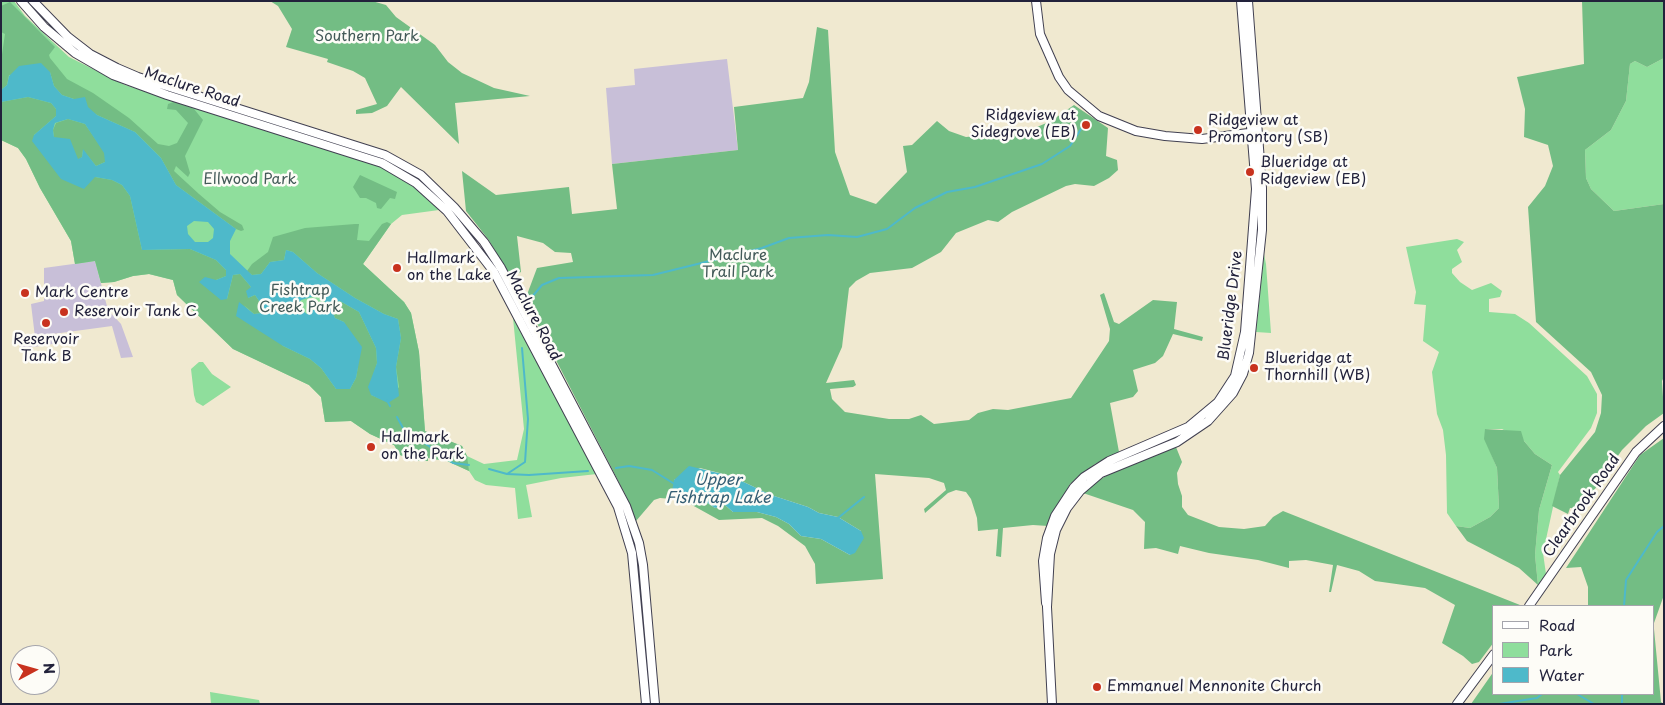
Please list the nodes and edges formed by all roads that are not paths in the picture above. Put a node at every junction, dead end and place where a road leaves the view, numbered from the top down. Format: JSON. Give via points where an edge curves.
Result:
{"nodes":[{"id":1,"x":21,"y":1,"type":"edge"},
{"id":2,"x":33,"y":1,"type":"edge"},
{"id":3,"x":1036,"y":1,"type":"edge"},
{"id":4,"x":1242,"y":1,"type":"edge"},
{"id":5,"x":1248,"y":1,"type":"edge"},
{"id":6,"x":1255,"y":132,"type":"junction"},
{"id":7,"x":302,"y":137,"type":"junction"},
{"id":8,"x":343,"y":140,"type":"junction"},
{"id":9,"x":1664,"y":426,"type":"edge"},
{"id":10,"x":1530,"y":605,"type":"edge"},
{"id":11,"x":1492,"y":657,"type":"edge"},
{"id":12,"x":646,"y":704,"type":"edge"},
{"id":13,"x":655,"y":704,"type":"edge"},
{"id":14,"x":1052,"y":704,"type":"edge"},
{"id":15,"x":1457,"y":704,"type":"edge"}],
"edges":[{"from":1,"to":7,"type":"main road","name":"Maclure Road","via":[[44,27],[75,53],[113,76]]},
{"from":2,"to":8,"type":"main road","name":"Maclure Road","via":[[68,37],[90,54],[117,68]]},
{"from":3,"to":6,"type":"main road","via":[[1042,41],[1059,77],[1075,96],[1100,116],[1136,131],[1165,136],[1202,139]]},
{"from":4,"to":6,"type":"main road","name":"Blueridge Drive"},
{"from":5,"to":6,"type":"main road","name":"Blueridge Drive"},
{"from":6,"to":14,"type":"main road","name":"Blueridge Drive","via":[[1262,188],[1262,230],[1251,333],[1242,374],[1223,406],[1192,433],[1112,467],[1089,482],[1067,508],[1056,530],[1050,554],[1047,607]]},
{"from":7,"to":8,"type":"main road","via":[[312,135],[336,143]]},
{"from":7,"to":12,"type":"main road","name":"Maclure Road","via":[[382,163],[416,183],[452,216],[494,272],[618,507],[628,536],[636,589]]},
{"from":8,"to":13,"type":"main road","name":"Maclure Road","via":[[385,154],[421,175],[464,217],[501,268],[605,464],[634,526],[642,565]]},
{"from":9,"to":10,"type":"main road","name":"Clearbrook Road","via":[[1636,452]]},
{"from":11,"to":15,"type":"main road"}]}
